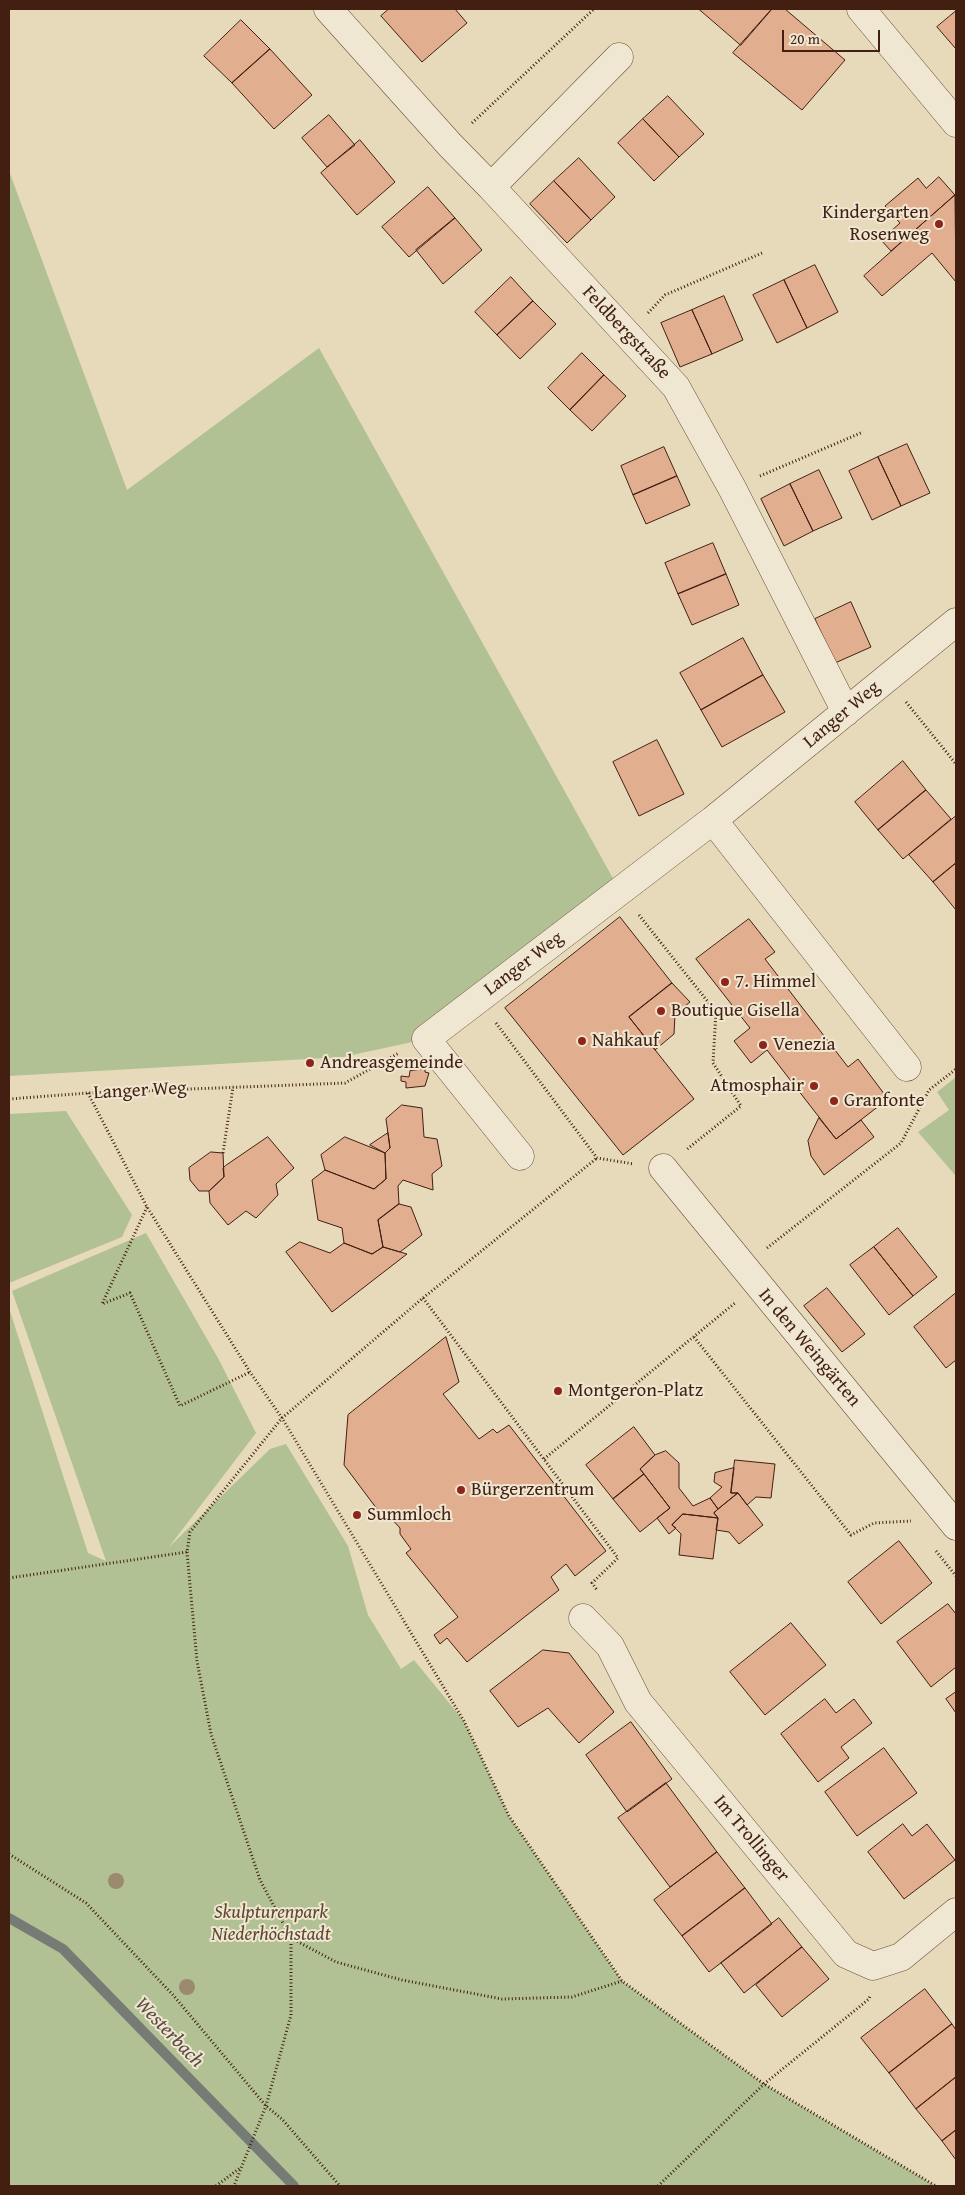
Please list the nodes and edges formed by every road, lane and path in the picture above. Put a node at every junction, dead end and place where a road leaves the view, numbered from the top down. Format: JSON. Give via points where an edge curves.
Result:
{"nodes":[{"id":1,"x":328,"y":9,"type":"edge"},
{"id":2,"x":594,"y":9,"type":"edge"},
{"id":3,"x":861,"y":9,"type":"edge"},
{"id":4,"x":619,"y":57,"type":"dead end"},
{"id":5,"x":956,"y":122,"type":"edge"},
{"id":6,"x":450,"y":145,"type":"junction"},
{"id":7,"x":491,"y":187,"type":"junction"},
{"id":8,"x":762,"y":253,"type":"dead end"},
{"id":9,"x":627,"y":334,"type":"junction"},
{"id":10,"x":862,"y":432,"type":"dead end"},
{"id":11,"x":732,"y":488,"type":"junction"},
{"id":12,"x":956,"y":622,"type":"edge"},
{"id":13,"x":886,"y":678,"type":"junction"},
{"id":14,"x":846,"y":712,"type":"junction"},
{"id":15,"x":956,"y":764,"type":"edge"},
{"id":16,"x":713,"y":820,"type":"junction"},
{"id":17,"x":620,"y":892,"type":"junction"},
{"id":18,"x":478,"y":999,"type":"junction"},
{"id":19,"x":426,"y":1039,"type":"junction"},
{"id":20,"x":907,"y":1067,"type":"dead end"},
{"id":21,"x":956,"y":1069,"type":"edge"},
{"id":22,"x":233,"y":1087,"type":"junction"},
{"id":23,"x":88,"y":1093,"type":"junction"},
{"id":24,"x":9,"y":1099,"type":"edge"},
{"id":25,"x":223,"y":1153,"type":"dead end"},
{"id":26,"x":520,"y":1156,"type":"dead end"},
{"id":27,"x":597,"y":1158,"type":"junction"},
{"id":28,"x":664,"y":1168,"type":"junction"},
{"id":29,"x":147,"y":1208,"type":"junction"},
{"id":30,"x":750,"y":1276,"type":"junction"},
{"id":31,"x":423,"y":1298,"type":"junction"},
{"id":32,"x":694,"y":1337,"type":"junction"},
{"id":33,"x":250,"y":1372,"type":"junction"},
{"id":34,"x":282,"y":1418,"type":"junction"},
{"id":35,"x":544,"y":1459,"type":"junction"},
{"id":36,"x":956,"y":1526,"type":"edge"},
{"id":37,"x":916,"y":1527,"type":"dead end"},
{"id":38,"x":933,"y":1548,"type":"dead end"},
{"id":39,"x":187,"y":1552,"type":"junction"},
{"id":40,"x":618,"y":1558,"type":"dead end"},
{"id":41,"x":956,"y":1576,"type":"edge"},
{"id":42,"x":9,"y":1578,"type":"edge"},
{"id":43,"x":583,"y":1618,"type":"dead end"},
{"id":44,"x":9,"y":1854,"type":"edge"},
{"id":45,"x":956,"y":1912,"type":"edge"},
{"id":46,"x":291,"y":1938,"type":"junction"},
{"id":47,"x":873,"y":1966,"type":"junction"},
{"id":48,"x":622,"y":1981,"type":"junction"},
{"id":49,"x":764,"y":2084,"type":"junction"},
{"id":50,"x":266,"y":2106,"type":"junction"},
{"id":51,"x":241,"y":2167,"type":"junction"},
{"id":52,"x":216,"y":2186,"type":"edge"},
{"id":53,"x":234,"y":2186,"type":"edge"},
{"id":54,"x":340,"y":2186,"type":"edge"},
{"id":55,"x":658,"y":2186,"type":"edge"},
{"id":56,"x":936,"y":2186,"type":"edge"}],
"edges":[{"from":1,"to":6,"type":"street","name":"Feldbergstraße"},
{"from":2,"to":6,"type":"path"},
{"from":3,"to":5,"type":"street"},
{"from":4,"to":7,"type":"street"},
{"from":6,"to":7,"type":"street","name":"Feldbergstraße"},
{"from":7,"to":9,"type":"street","name":"Feldbergstraße"},
{"from":8,"to":9,"type":"path","via":[[665,295]]},
{"from":9,"to":11,"type":"street","name":"Feldbergstraße","via":[[676,387]]},
{"from":10,"to":11,"type":"path"},
{"from":11,"to":14,"type":"street","name":"Feldbergstraße"},
{"from":12,"to":13,"type":"street","name":"Langer Weg"},
{"from":13,"to":14,"type":"street","name":"Langer Weg"},
{"from":13,"to":15,"type":"path"},
{"from":14,"to":16,"type":"street","name":"Langer Weg"},
{"from":16,"to":17,"type":"street","name":"Langer Weg"},
{"from":16,"to":20,"type":"street"},
{"from":17,"to":18,"type":"street","name":"Langer Weg"},
{"from":17,"to":28,"type":"path","via":[[716,1012],[713,1063],[741,1106]]},
{"from":18,"to":19,"type":"street","name":"Langer Weg"},
{"from":18,"to":27,"type":"path"},
{"from":19,"to":22,"type":"path","name":"Langer Weg","via":[[346,1083]]},
{"from":19,"to":26,"type":"street"},
{"from":21,"to":30,"type":"path","via":[[929,1090],[901,1143]]},
{"from":22,"to":23,"type":"path","name":"Langer Weg"},
{"from":22,"to":25,"type":"path"},
{"from":23,"to":24,"type":"path","name":"Langer Weg"},
{"from":23,"to":29,"type":"path"},
{"from":27,"to":28,"type":"path"},
{"from":27,"to":31,"type":"path"},
{"from":28,"to":30,"type":"street","name":"In den Weingärten"},
{"from":29,"to":33,"type":"path"},
{"from":29,"to":33,"type":"path","via":[[102,1304],[130,1293],[180,1406]]},
{"from":30,"to":32,"type":"path"},
{"from":30,"to":36,"type":"street","name":"In den Weingärten"},
{"from":31,"to":34,"type":"path"},
{"from":31,"to":35,"type":"path"},
{"from":32,"to":35,"type":"path"},
{"from":32,"to":37,"type":"path","via":[[851,1535],[874,1523],[910,1520]]},
{"from":33,"to":34,"type":"path"},
{"from":34,"to":39,"type":"path","via":[[190,1532]]},
{"from":34,"to":48,"type":"path","via":[[464,1721],[509,1816]]},
{"from":35,"to":40,"type":"path"},
{"from":38,"to":41,"type":"path"},
{"from":39,"to":42,"type":"path"},
{"from":39,"to":46,"type":"path","via":[[197,1661],[211,1734],[260,1880]]},
{"from":43,"to":47,"type":"street","name":"Im Trollinger","via":[[610,1646],[638,1702],[846,1954]]},
{"from":44,"to":50,"type":"path","via":[[86,1903],[173,1996]]},
{"from":45,"to":47,"type":"street","via":[[901,1956]]},
{"from":46,"to":48,"type":"path","via":[[336,1962],[402,1980],[502,1999],[572,1997]]},
{"from":46,"to":50,"type":"path","via":[[291,2015]]},
{"from":47,"to":49,"type":"path","via":[[869,1999]]},
{"from":48,"to":49,"type":"path"},
{"from":49,"to":55,"type":"path"},
{"from":49,"to":56,"type":"path"},
{"from":50,"to":51,"type":"path"},
{"from":50,"to":54,"type":"path","via":[[282,2119]]},
{"from":51,"to":52,"type":"path"},
{"from":51,"to":53,"type":"path"}]}
